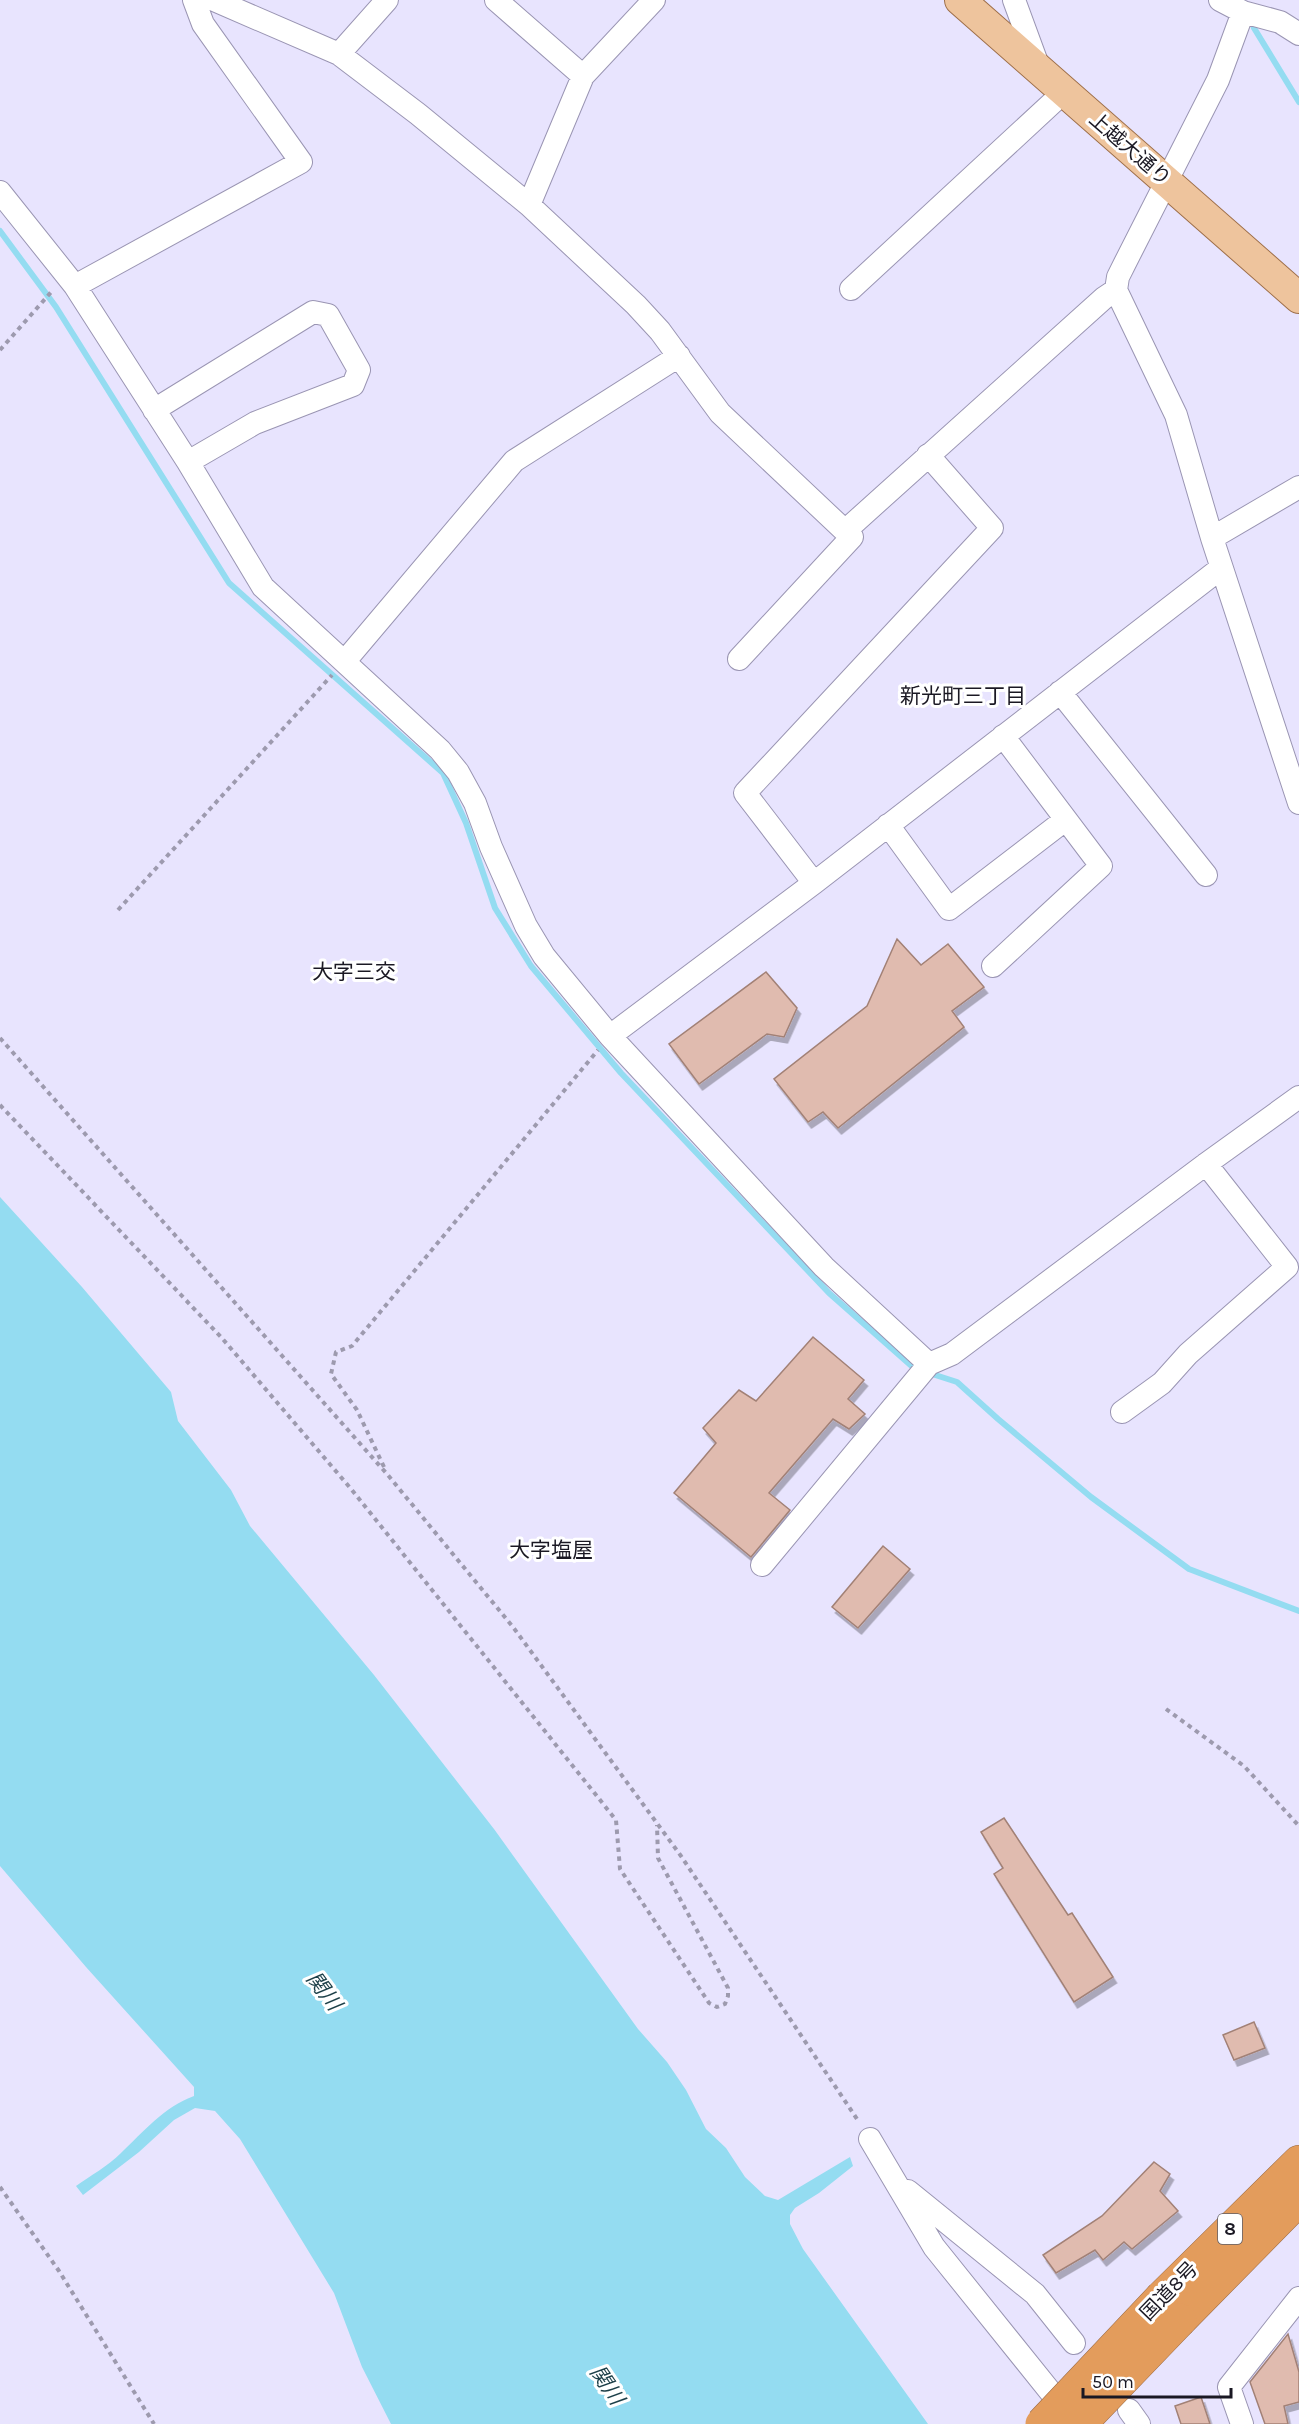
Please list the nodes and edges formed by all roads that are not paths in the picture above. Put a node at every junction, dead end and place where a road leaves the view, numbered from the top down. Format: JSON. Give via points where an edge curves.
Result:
{"nodes":[{"id":1,"x":194,"y":0,"type":"edge"},
{"id":2,"x":214,"y":0,"type":"edge"},
{"id":3,"x":387,"y":0,"type":"edge"},
{"id":4,"x":496,"y":0,"type":"edge"},
{"id":5,"x":654,"y":0,"type":"edge"},
{"id":6,"x":960,"y":0,"type":"edge"},
{"id":7,"x":1014,"y":0,"type":"edge"},
{"id":8,"x":1220,"y":0,"type":"edge"},
{"id":9,"x":250,"y":6,"type":"edge"},
{"id":10,"x":1243,"y":12,"type":"junction"},
{"id":11,"x":1299,"y":34,"type":"edge"},
{"id":12,"x":339,"y":54,"type":"junction"},
{"id":13,"x":1039,"y":68,"type":"junction"},
{"id":14,"x":583,"y":76,"type":"junction"},
{"id":15,"x":1064,"y":92,"type":"junction"},
{"id":16,"x":1167,"y":182,"type":"junction"},
{"id":17,"x":0,"y":192,"type":"edge"},
{"id":18,"x":529,"y":205,"type":"junction"},
{"id":19,"x":70,"y":281,"type":"junction"},
{"id":20,"x":851,"y":289,"type":"dead end"},
{"id":21,"x":1116,"y":290,"type":"junction"},
{"id":22,"x":1299,"y":298,"type":"edge"},
{"id":23,"x":679,"y":356,"type":"junction"},
{"id":24,"x":154,"y":410,"type":"junction"},
{"id":25,"x":928,"y":455,"type":"junction"},
{"id":26,"x":188,"y":462,"type":"junction"},
{"id":27,"x":1299,"y":487,"type":"edge"},
{"id":28,"x":845,"y":531,"type":"junction"},
{"id":29,"x":1212,"y":538,"type":"junction"},
{"id":30,"x":1221,"y":568,"type":"junction"},
{"id":31,"x":739,"y":659,"type":"dead end"},
{"id":32,"x":345,"y":661,"type":"junction"},
{"id":33,"x":1060,"y":692,"type":"junction"},
{"id":34,"x":1003,"y":736,"type":"junction"},
{"id":35,"x":1299,"y":803,"type":"edge"},
{"id":36,"x":1065,"y":820,"type":"junction"},
{"id":37,"x":888,"y":825,"type":"junction"},
{"id":38,"x":1206,"y":875,"type":"dead end"},
{"id":39,"x":814,"y":883,"type":"junction"},
{"id":40,"x":993,"y":966,"type":"dead end"},
{"id":41,"x":610,"y":1036,"type":"junction"},
{"id":42,"x":1299,"y":1097,"type":"edge"},
{"id":43,"x":1206,"y":1164,"type":"junction"},
{"id":44,"x":929,"y":1364,"type":"junction"},
{"id":45,"x":1122,"y":1412,"type":"dead end"},
{"id":46,"x":762,"y":1565,"type":"dead end"},
{"id":47,"x":1299,"y":2162,"type":"edge"},
{"id":48,"x":1299,"y":2199,"type":"edge"},
{"id":49,"x":1299,"y":2298,"type":"edge"},
{"id":50,"x":1171,"y":2309,"type":"junction"},
{"id":51,"x":1074,"y":2343,"type":"dead end"},
{"id":52,"x":1061,"y":2418,"type":"edge"},
{"id":53,"x":1242,"y":2424,"type":"edge"}],
"edges":[{"from":1,"to":19,"type":"street","via":[[203,24],[301,162]]},
{"from":2,"to":9,"type":"street"},
{"from":3,"to":12,"type":"street"},
{"from":4,"to":14,"type":"street"},
{"from":5,"to":14,"type":"street"},
{"from":6,"to":13,"type":"main road","name":"上越大通り"},
{"from":7,"to":13,"type":"street"},
{"from":8,"to":10,"type":"street"},
{"from":9,"to":12,"type":"street"},
{"from":10,"to":11,"type":"street","via":[[1280,22]]},
{"from":10,"to":16,"type":"street","via":[[1218,80]]},
{"from":12,"to":18,"type":"street"},
{"from":13,"to":15,"type":"main road","name":"上越大通り"},
{"from":14,"to":18,"type":"street"},
{"from":15,"to":16,"type":"main road","name":"上越大通り"},
{"from":15,"to":20,"type":"street"},
{"from":16,"to":21,"type":"street","via":[[1118,277]]},
{"from":16,"to":22,"type":"main road","name":"上越大通り"},
{"from":17,"to":19,"type":"street"},
{"from":18,"to":23,"type":"street","via":[[636,305]]},
{"from":19,"to":24,"type":"street"},
{"from":21,"to":25,"type":"street"},
{"from":21,"to":29,"type":"street","via":[[1176,415]]},
{"from":23,"to":28,"type":"street","via":[[720,413]]},
{"from":23,"to":32,"type":"street","via":[[514,461]]},
{"from":24,"to":26,"type":"street"},
{"from":24,"to":26,"type":"street","via":[[313,312],[328,315],[359,370],[353,385],[255,423]]},
{"from":25,"to":28,"type":"street"},
{"from":25,"to":39,"type":"street","via":[[992,528],[745,793]]},
{"from":26,"to":32,"type":"street","via":[[263,587]]},
{"from":27,"to":29,"type":"street"},
{"from":28,"to":31,"type":"street","via":[[852,537]]},
{"from":29,"to":30,"type":"street"},
{"from":30,"to":33,"type":"street"},
{"from":30,"to":35,"type":"street"},
{"from":32,"to":41,"type":"street","via":[[440,750],[458,772],[475,803],[526,926],[544,956]]},
{"from":33,"to":34,"type":"street"},
{"from":33,"to":38,"type":"street"},
{"from":34,"to":36,"type":"street"},
{"from":34,"to":37,"type":"street"},
{"from":36,"to":37,"type":"street","via":[[948,909]]},
{"from":36,"to":40,"type":"street","via":[[1101,866]]},
{"from":37,"to":39,"type":"street"},
{"from":39,"to":41,"type":"street"},
{"from":41,"to":44,"type":"street","via":[[824,1267]]},
{"from":42,"to":43,"type":"street"},
{"from":43,"to":44,"type":"street","via":[[952,1354]]},
{"from":43,"to":45,"type":"street","via":[[1287,1267],[1188,1354],[1162,1383]]},
{"from":44,"to":46,"type":"street"},
{"from":47,"to":50,"type":"highway","name":"国道8号","number":"8"},
{"from":48,"to":50,"type":"highway","name":"国道8号","number":"8"},
{"from":49,"to":53,"type":"street","via":[[1229,2387]]},
{"from":50,"to":52,"type":"highway","name":"国道8号","number":"8","bridge":true},
{"from":51,"to":52,"type":"street","via":[[1035,2294],[904,2188],[870,2139],[934,2247]]}]}
